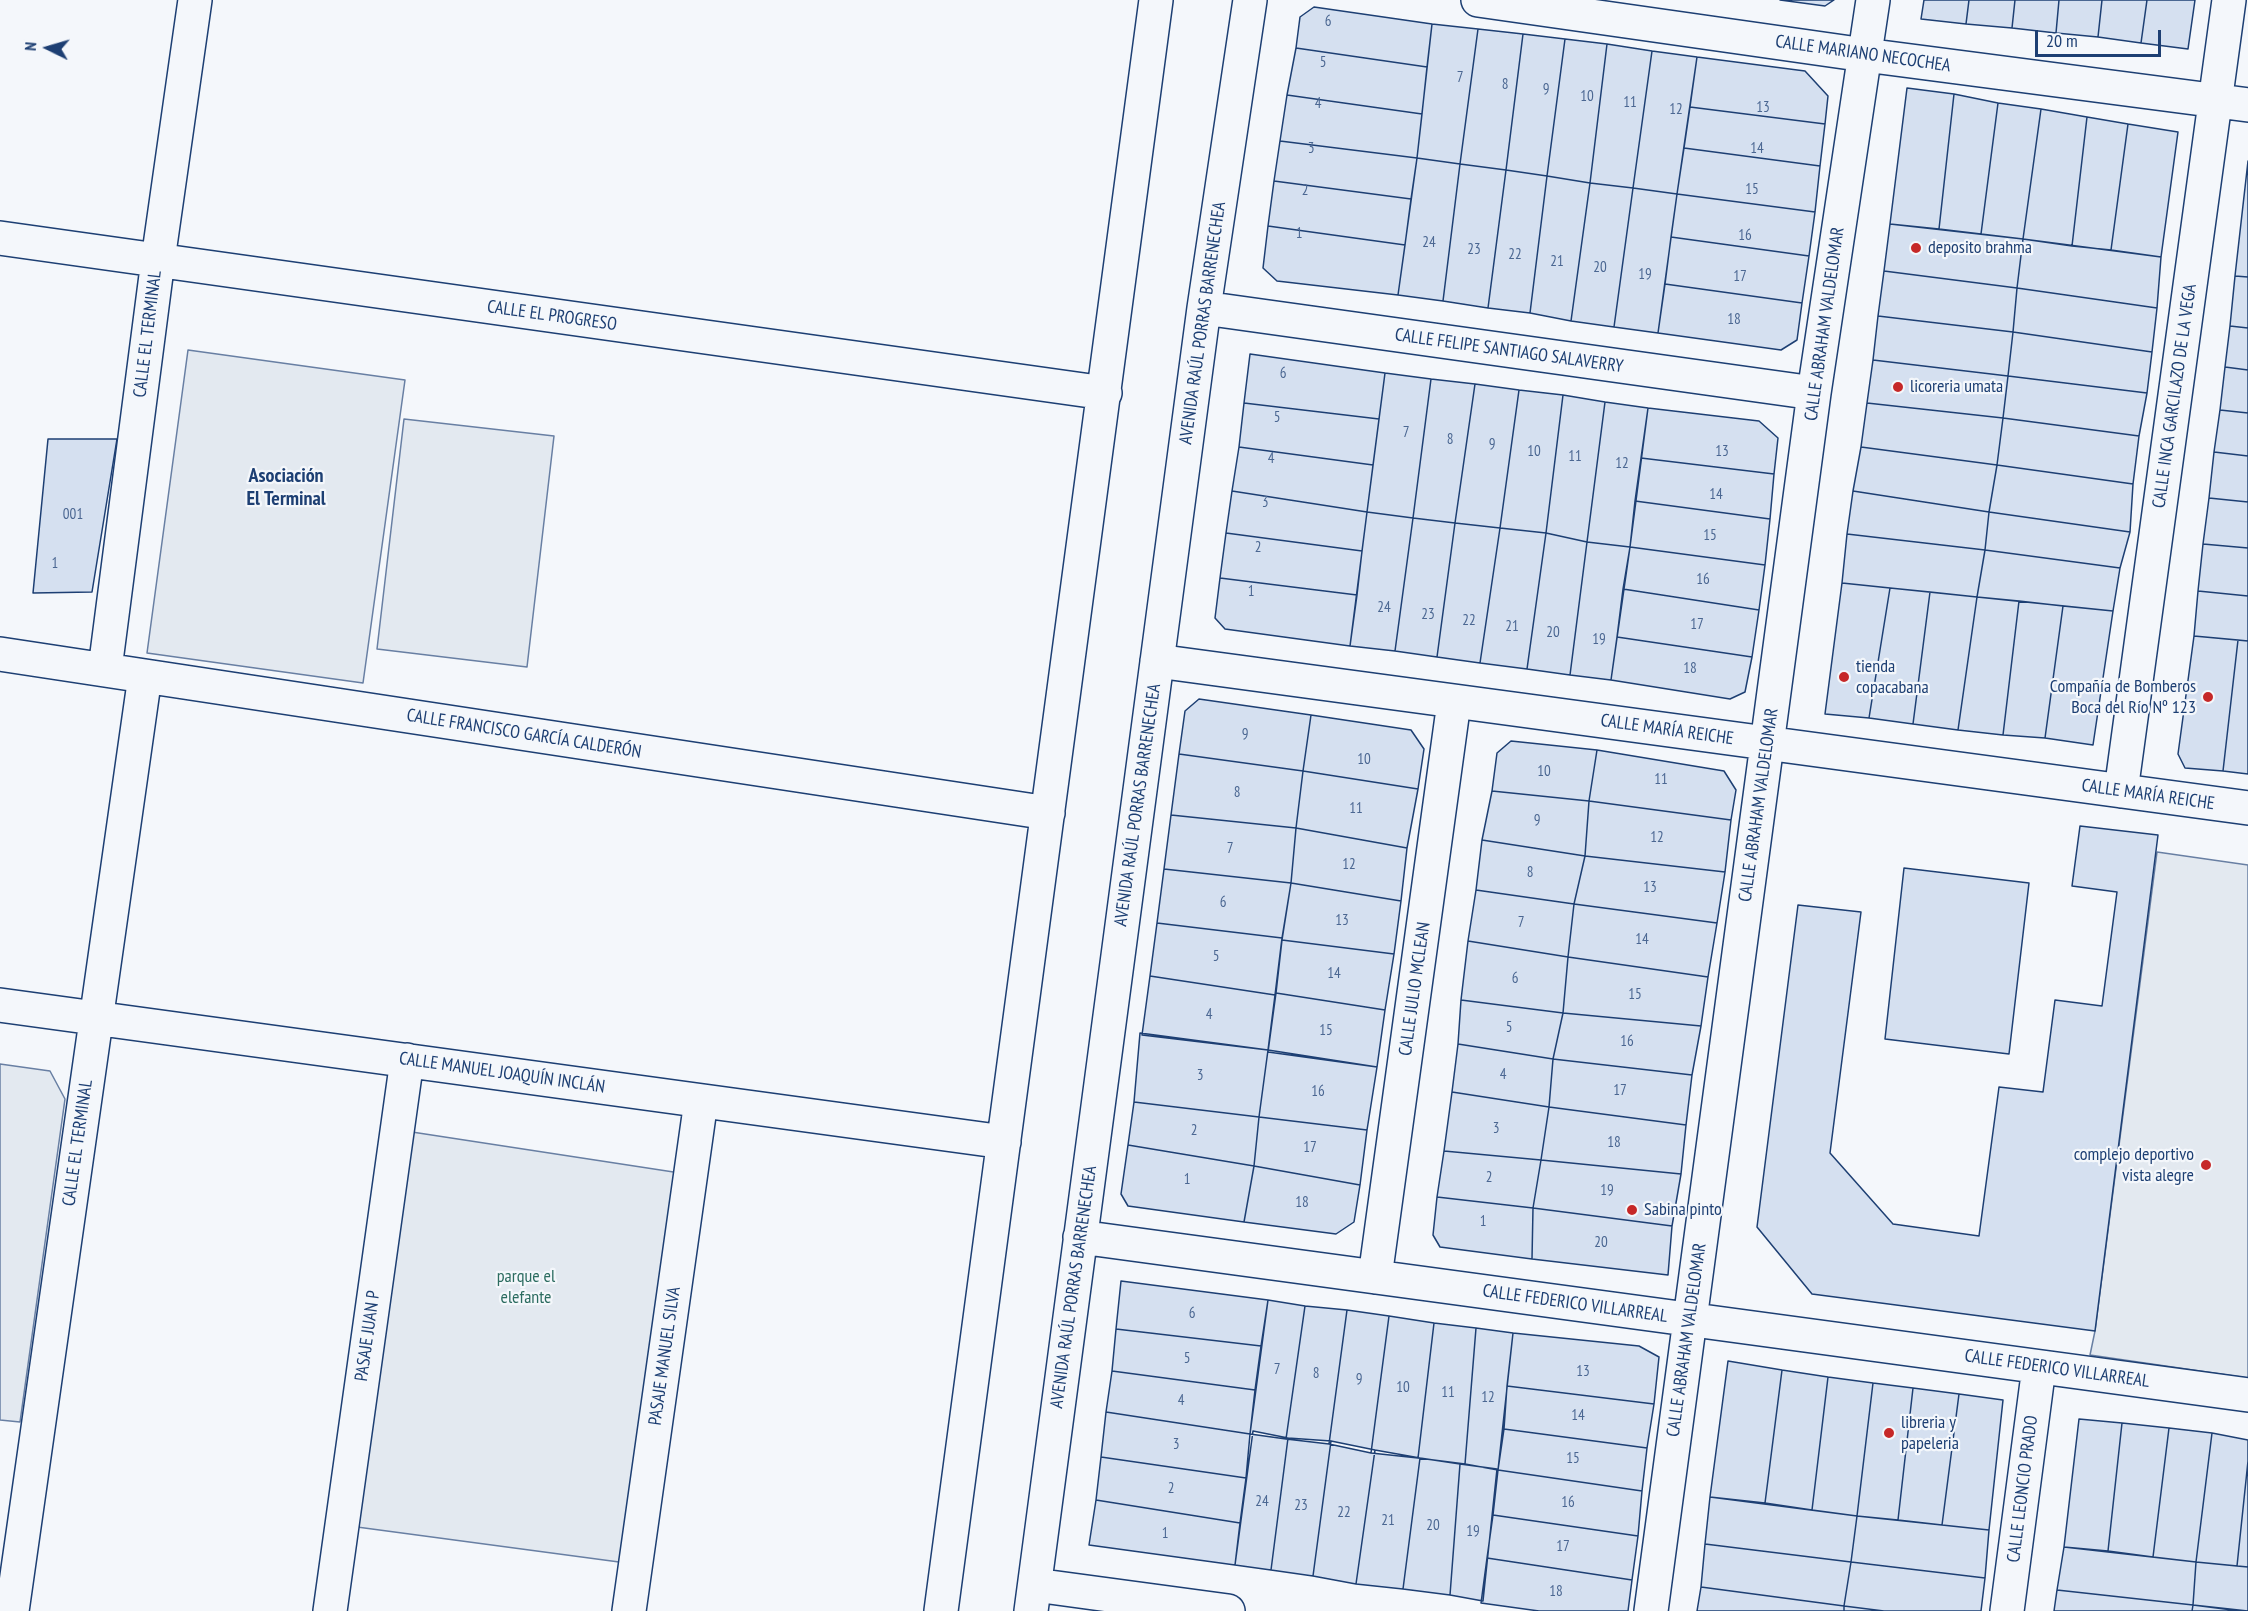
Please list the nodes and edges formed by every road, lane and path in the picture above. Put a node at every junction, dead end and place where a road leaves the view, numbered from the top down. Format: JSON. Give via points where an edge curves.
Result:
{"nodes":[{"id":1,"x":195,"y":0,"type":"edge"},
{"id":2,"x":1156,"y":0,"type":"edge"},
{"id":3,"x":1250,"y":0,"type":"edge"},
{"id":4,"x":1478,"y":0,"type":"edge"},
{"id":5,"x":1873,"y":0,"type":"edge"},
{"id":6,"x":2229,"y":0,"type":"edge"},
{"id":7,"x":1865,"y":55,"type":"junction"},
{"id":8,"x":2216,"y":101,"type":"junction"},
{"id":9,"x":2248,"y":105,"type":"edge"},
{"id":10,"x":0,"y":238,"type":"edge"},
{"id":11,"x":158,"y":260,"type":"junction"},
{"id":12,"x":1204,"y":308,"type":"junction"},
{"id":13,"x":1105,"y":393,"type":"junction"},
{"id":14,"x":1814,"y":393,"type":"junction"},
{"id":15,"x":0,"y":654,"type":"edge"},
{"id":16,"x":1157,"y":661,"type":"junction"},
{"id":17,"x":105,"y":669,"type":"junction"},
{"id":18,"x":145,"y":676,"type":"junction"},
{"id":19,"x":1454,"y":702,"type":"junction"},
{"id":20,"x":1767,"y":744,"type":"junction"},
{"id":21,"x":2121,"y":791,"type":"junction"},
{"id":22,"x":2248,"y":808,"type":"edge"},
{"id":23,"x":1048,"y":813,"type":"junction"},
{"id":24,"x":0,"y":1005,"type":"edge"},
{"id":25,"x":95,"y":1018,"type":"junction"},
{"id":26,"x":407,"y":1060,"type":"junction"},
{"id":27,"x":701,"y":1101,"type":"junction"},
{"id":28,"x":1004,"y":1142,"type":"junction"},
{"id":29,"x":1080,"y":1237,"type":"junction"},
{"id":30,"x":1375,"y":1277,"type":"junction"},
{"id":31,"x":1690,"y":1320,"type":"junction"},
{"id":32,"x":2039,"y":1366,"type":"junction"},
{"id":33,"x":2248,"y":1395,"type":"edge"},
{"id":34,"x":1033,"y":1598,"type":"edge"},
{"id":35,"x":12,"y":1611,"type":"edge"},
{"id":36,"x":330,"y":1611,"type":"edge"},
{"id":37,"x":629,"y":1611,"type":"edge"},
{"id":38,"x":941,"y":1611,"type":"edge"},
{"id":39,"x":1228,"y":1611,"type":"edge"},
{"id":40,"x":1651,"y":1611,"type":"edge"},
{"id":41,"x":2007,"y":1611,"type":"edge"}],
"edges":[{"from":1,"to":11,"type":"street","name":"CALLE EL TERMINAL"},
{"from":2,"to":13,"type":"street"},
{"from":3,"to":12,"type":"street","name":"AVENIDA RAÚL PORRAS BARRENECHEA"},
{"from":4,"to":7,"type":"street","name":"CALLE MARIANO NECOCHEA"},
{"from":5,"to":7,"type":"street","name":"CALLE ABRAHAM VALDELOMAR"},
{"from":6,"to":8,"type":"street","name":"CALLE INCA GARCILAZO DE LA VEGA"},
{"from":7,"to":8,"type":"street","name":"CALLE MARIANO NECOCHEA"},
{"from":7,"to":14,"type":"street","name":"CALLE ABRAHAM VALDELOMAR"},
{"from":8,"to":9,"type":"street","name":"CALLE MARIANO NECOCHEA"},
{"from":8,"to":21,"type":"street","name":"CALLE INCA GARCILAZO DE LA VEGA"},
{"from":10,"to":11,"type":"street","name":"CALLE EL PROGRESO"},
{"from":11,"to":13,"type":"street","name":"CALLE EL PROGRESO"},
{"from":11,"to":17,"type":"street","name":"CALLE EL TERMINAL"},
{"from":12,"to":14,"type":"street","name":"CALLE FELIPE SANTIAGO SALAVERRY"},
{"from":12,"to":16,"type":"street","name":"AVENIDA RAÚL PORRAS BARRENECHEA"},
{"from":13,"to":23,"type":"street"},
{"from":14,"to":20,"type":"street","name":"CALLE ABRAHAM VALDELOMAR"},
{"from":15,"to":17,"type":"street","name":"CALLE FRANCISCO GARCÍA CALDERÓN"},
{"from":16,"to":19,"type":"street","name":"CALLE MARÍA REICHE"},
{"from":16,"to":29,"type":"street","name":"AVENIDA RAÚL PORRAS BARRENECHEA"},
{"from":17,"to":18,"type":"street","name":"CALLE FRANCISCO GARCÍA CALDERÓN"},
{"from":18,"to":23,"type":"street","name":"CALLE FRANCISCO GARCÍA CALDERÓN"},
{"from":18,"to":25,"type":"street","name":"CALLE EL TERMINAL"},
{"from":19,"to":20,"type":"street","name":"CALLE MARÍA REICHE"},
{"from":19,"to":30,"type":"street","name":"CALLE JULIO MCLEAN"},
{"from":20,"to":21,"type":"street","name":"CALLE MARÍA REICHE"},
{"from":20,"to":31,"type":"street","name":"CALLE ABRAHAM VALDELOMAR"},
{"from":21,"to":22,"type":"street","name":"CALLE MARÍA REICHE"},
{"from":23,"to":28,"type":"street"},
{"from":24,"to":25,"type":"street","name":"CALLE MANUEL JOAQUÍN INCLÁN"},
{"from":25,"to":26,"type":"street","name":"CALLE MANUEL JOAQUÍN INCLÁN"},
{"from":25,"to":35,"type":"street","name":"CALLE EL TERMINAL"},
{"from":26,"to":27,"type":"street","name":"CALLE MANUEL JOAQUÍN INCLÁN"},
{"from":26,"to":36,"type":"street","name":"PASAJE JUAN P"},
{"from":27,"to":28,"type":"street","name":"CALLE MANUEL JOAQUÍN INCLÁN"},
{"from":27,"to":37,"type":"street","name":"PASAJE MANUEL SILVA"},
{"from":28,"to":38,"type":"street"},
{"from":29,"to":30,"type":"street","name":"CALLE FEDERICO VILLARREAL"},
{"from":29,"to":34,"type":"street","name":"AVENIDA RAÚL PORRAS BARRENECHEA"},
{"from":30,"to":31,"type":"street","name":"CALLE FEDERICO VILLARREAL"},
{"from":31,"to":32,"type":"street","name":"CALLE FEDERICO VILLARREAL"},
{"from":31,"to":40,"type":"street","name":"CALLE ABRAHAM VALDELOMAR"},
{"from":32,"to":33,"type":"street","name":"CALLE FEDERICO VILLARREAL"},
{"from":32,"to":41,"type":"street","name":"CALLE LEONCIO PRADO"},
{"from":34,"to":39,"type":"street"}]}
